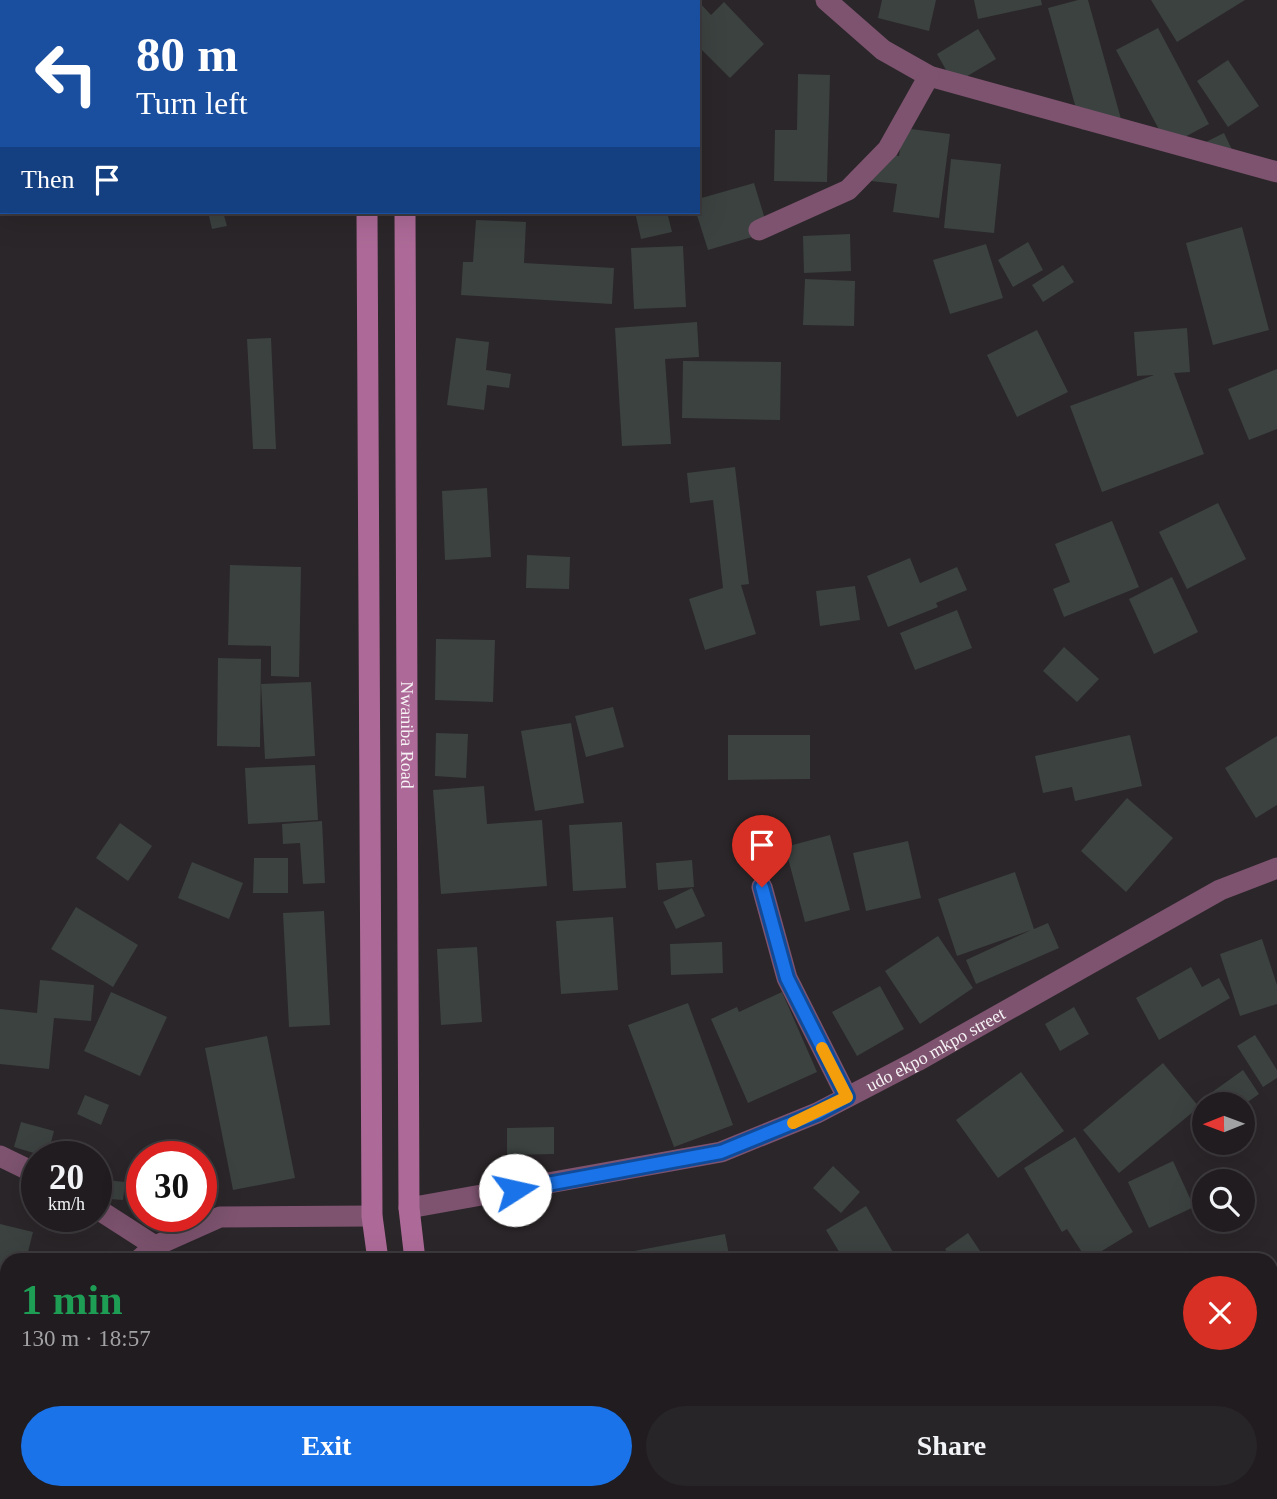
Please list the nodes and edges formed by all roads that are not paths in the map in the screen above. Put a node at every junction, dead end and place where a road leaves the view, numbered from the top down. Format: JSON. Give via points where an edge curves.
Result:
{"nodes":[{"id":1,"x":826,"y":0,"type":"edge"},
{"id":2,"x":929,"y":76,"type":"junction"},
{"id":3,"x":1277,"y":172,"type":"edge"},
{"id":4,"x":367,"y":214,"type":"edge"},
{"id":5,"x":405,"y":214,"type":"edge"},
{"id":6,"x":759,"y":230,"type":"dead end"},
{"id":7,"x":1277,"y":869,"type":"edge"},
{"id":8,"x":762,"y":887,"type":"dead end"},
{"id":9,"x":847,"y":1097,"type":"junction"},
{"id":10,"x":0,"y":1156,"type":"edge"},
{"id":11,"x":21,"y":1166,"type":"edge"},
{"id":12,"x":409,"y":1208,"type":"junction"},
{"id":13,"x":372,"y":1216,"type":"junction"},
{"id":14,"x":112,"y":1218,"type":"edge"},
{"id":15,"x":155,"y":1246,"type":"junction"},
{"id":16,"x":147,"y":1253,"type":"edge"},
{"id":17,"x":377,"y":1253,"type":"edge"},
{"id":18,"x":414,"y":1253,"type":"edge"}],
"edges":[{"from":1,"to":2,"type":"street","via":[[884,50]]},
{"from":2,"to":3,"type":"street"},
{"from":2,"to":6,"type":"street","via":[[888,149],[848,190]]},
{"from":4,"to":13,"type":"main road"},
{"from":5,"to":12,"type":"main road","name":"Nwaniba Road"},
{"from":7,"to":9,"type":"street","name":"udo ekpo mkpo street","via":[[1220,890]]},
{"from":8,"to":9,"type":"street","via":[[787,978]]},
{"from":9,"to":12,"type":"street","name":"udo ekpo mkpo street","via":[[721,1152]]},
{"from":10,"to":11,"type":"street"},
{"from":12,"to":18,"type":"main road","name":"Nwaniba Road"},
{"from":13,"to":15,"type":"street","via":[[220,1217]]},
{"from":13,"to":17,"type":"main road"},
{"from":14,"to":15,"type":"street"},
{"from":15,"to":16,"type":"street"}]}
